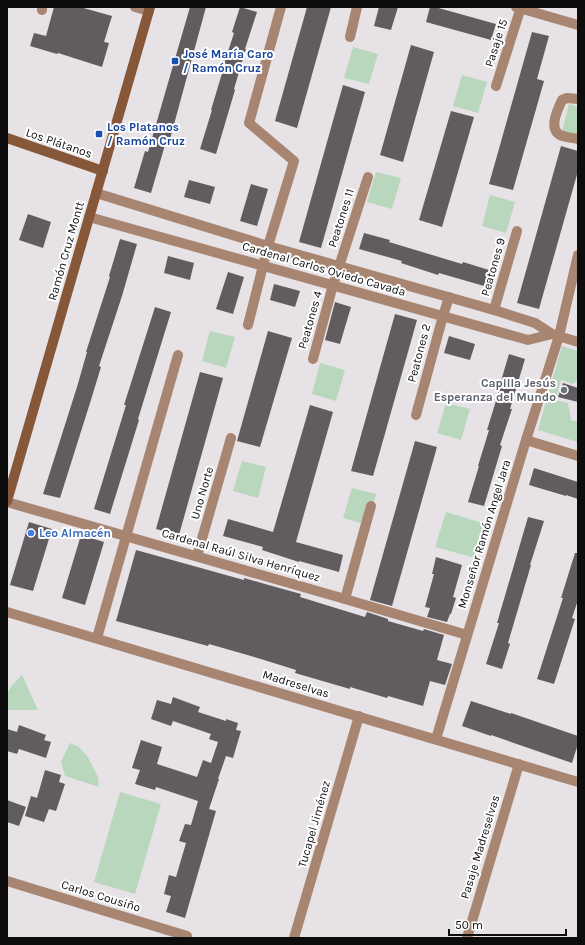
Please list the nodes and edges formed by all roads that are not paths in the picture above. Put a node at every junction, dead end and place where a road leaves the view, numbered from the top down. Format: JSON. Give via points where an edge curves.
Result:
{"nodes":[{"id":1,"x":135,"y":7,"type":"edge"},
{"id":2,"x":281,"y":7,"type":"edge"},
{"id":3,"x":357,"y":7,"type":"edge"},
{"id":4,"x":519,"y":7,"type":"edge"},
{"id":5,"x":150,"y":9,"type":"edge"},
{"id":6,"x":578,"y":25,"type":"edge"},
{"id":7,"x":350,"y":36,"type":"dead end"},
{"id":8,"x":496,"y":86,"type":"dead end"},
{"id":9,"x":578,"y":99,"type":"edge"},
{"id":10,"x":7,"y":138,"type":"edge"},
{"id":11,"x":578,"y":139,"type":"edge"},
{"id":12,"x":102,"y":172,"type":"junction"},
{"id":13,"x":368,"y":177,"type":"dead end"},
{"id":14,"x":96,"y":193,"type":"junction"},
{"id":15,"x":89,"y":217,"type":"junction"},
{"id":16,"x":517,"y":231,"type":"dead end"},
{"id":17,"x":268,"y":246,"type":"junction"},
{"id":18,"x":578,"y":257,"type":"edge"},
{"id":19,"x":263,"y":266,"type":"junction"},
{"id":20,"x":340,"y":266,"type":"junction"},
{"id":21,"x":333,"y":286,"type":"junction"},
{"id":22,"x":449,"y":297,"type":"junction"},
{"id":23,"x":494,"y":310,"type":"junction"},
{"id":24,"x":443,"y":316,"type":"junction"},
{"id":25,"x":248,"y":325,"type":"dead end"},
{"id":26,"x":555,"y":335,"type":"junction"},
{"id":27,"x":578,"y":342,"type":"edge"},
{"id":28,"x":178,"y":355,"type":"dead end"},
{"id":29,"x":313,"y":359,"type":"dead end"},
{"id":30,"x":416,"y":415,"type":"dead end"},
{"id":31,"x":231,"y":438,"type":"dead end"},
{"id":32,"x":526,"y":440,"type":"junction"},
{"id":33,"x":578,"y":456,"type":"edge"},
{"id":34,"x":7,"y":502,"type":"edge"},
{"id":35,"x":371,"y":506,"type":"dead end"},
{"id":36,"x":126,"y":536,"type":"junction"},
{"id":37,"x":197,"y":556,"type":"junction"},
{"id":38,"x":345,"y":599,"type":"junction"},
{"id":39,"x":7,"y":612,"type":"edge"},
{"id":40,"x":467,"y":635,"type":"junction"},
{"id":41,"x":97,"y":638,"type":"junction"},
{"id":42,"x":359,"y":716,"type":"junction"},
{"id":43,"x":436,"y":739,"type":"junction"},
{"id":44,"x":519,"y":764,"type":"junction"},
{"id":45,"x":578,"y":782,"type":"edge"},
{"id":46,"x":7,"y":881,"type":"edge"},
{"id":47,"x":187,"y":936,"type":"dead end"},
{"id":48,"x":294,"y":938,"type":"edge"},
{"id":49,"x":467,"y":938,"type":"edge"}],
"edges":[{"from":1,"to":5,"type":"street"},
{"from":2,"to":17,"type":"street","via":[[249,123],[294,161]]},
{"from":3,"to":7,"type":"street"},
{"from":4,"to":6,"type":"street"},
{"from":4,"to":8,"type":"street","name":"Pasaje 15"},
{"from":5,"to":12,"type":"street","name":"Ramón Cruz Montt"},
{"from":9,"to":11,"type":"street","via":[[562,100],[554,122],[559,134]]},
{"from":10,"to":12,"type":"street","name":"Los Plátanos"},
{"from":12,"to":14,"type":"street","name":"Ramón Cruz Montt"},
{"from":13,"to":20,"type":"street","name":"Peatones 11"},
{"from":14,"to":15,"type":"street","name":"Ramón Cruz Montt"},
{"from":14,"to":17,"type":"street","name":"Cardenal Carlos Oviedo Cavada"},
{"from":15,"to":19,"type":"street","name":"Cardenal Carlos Oviedo Cavada"},
{"from":15,"to":34,"type":"street","name":"Ramón Cruz Montt"},
{"from":16,"to":23,"type":"street","name":"Peatones 9"},
{"from":17,"to":19,"type":"street"},
{"from":17,"to":20,"type":"street","name":"Cardenal Carlos Oviedo Cavada"},
{"from":18,"to":26,"type":"street","name":"Monseñor Ramón Angel Jara"},
{"from":19,"to":21,"type":"street","name":"Cardenal Carlos Oviedo Cavada"},
{"from":19,"to":25,"type":"street"},
{"from":20,"to":21,"type":"street","name":"Peatones 4"},
{"from":20,"to":22,"type":"street","name":"Cardenal Carlos Oviedo Cavada"},
{"from":21,"to":24,"type":"street","name":"Cardenal Carlos Oviedo Cavada"},
{"from":21,"to":29,"type":"street","name":"Peatones 4"},
{"from":22,"to":23,"type":"street","name":"Cardenal Carlos Oviedo Cavada"},
{"from":22,"to":24,"type":"street","name":"Peatones 2"},
{"from":23,"to":26,"type":"street","name":"Cardenal Carlos Oviedo Cavada","via":[[535,324]]},
{"from":24,"to":26,"type":"street","name":"Cardenal Carlos Oviedo Cavada","via":[[528,340]]},
{"from":24,"to":30,"type":"street","name":"Peatones 2"},
{"from":26,"to":27,"type":"street","name":"Cardenal Carlos Oviedo Cavada"},
{"from":26,"to":32,"type":"street","name":"Monseñor Ramón Angel Jara"},
{"from":28,"to":36,"type":"street"},
{"from":31,"to":37,"type":"street","name":"Uno Norte"},
{"from":32,"to":33,"type":"street"},
{"from":32,"to":40,"type":"street","name":"Monseñor Ramón Angel Jara"},
{"from":34,"to":36,"type":"street","name":"Cardenal Raúl Silva Henríquez"},
{"from":35,"to":38,"type":"street"},
{"from":36,"to":37,"type":"street","name":"Cardenal Raúl Silva Henríquez"},
{"from":36,"to":41,"type":"street"},
{"from":37,"to":38,"type":"street","name":"Cardenal Raúl Silva Henríquez"},
{"from":38,"to":40,"type":"street","name":"Cardenal Raúl Silva Henríquez"},
{"from":39,"to":41,"type":"street","name":"Madreselvas"},
{"from":40,"to":43,"type":"street","name":"Monseñor Ramón Angel Jara"},
{"from":41,"to":42,"type":"street","name":"Madreselvas"},
{"from":42,"to":43,"type":"street","name":"Madreselvas"},
{"from":42,"to":48,"type":"street","name":"Tucapel Jiménez"},
{"from":43,"to":44,"type":"street","name":"Madreselvas"},
{"from":44,"to":45,"type":"street","name":"Madreselvas"},
{"from":44,"to":49,"type":"street","name":"Pasaje Madreselvas"},
{"from":46,"to":47,"type":"street","name":"Carlos Cousiño"}]}
